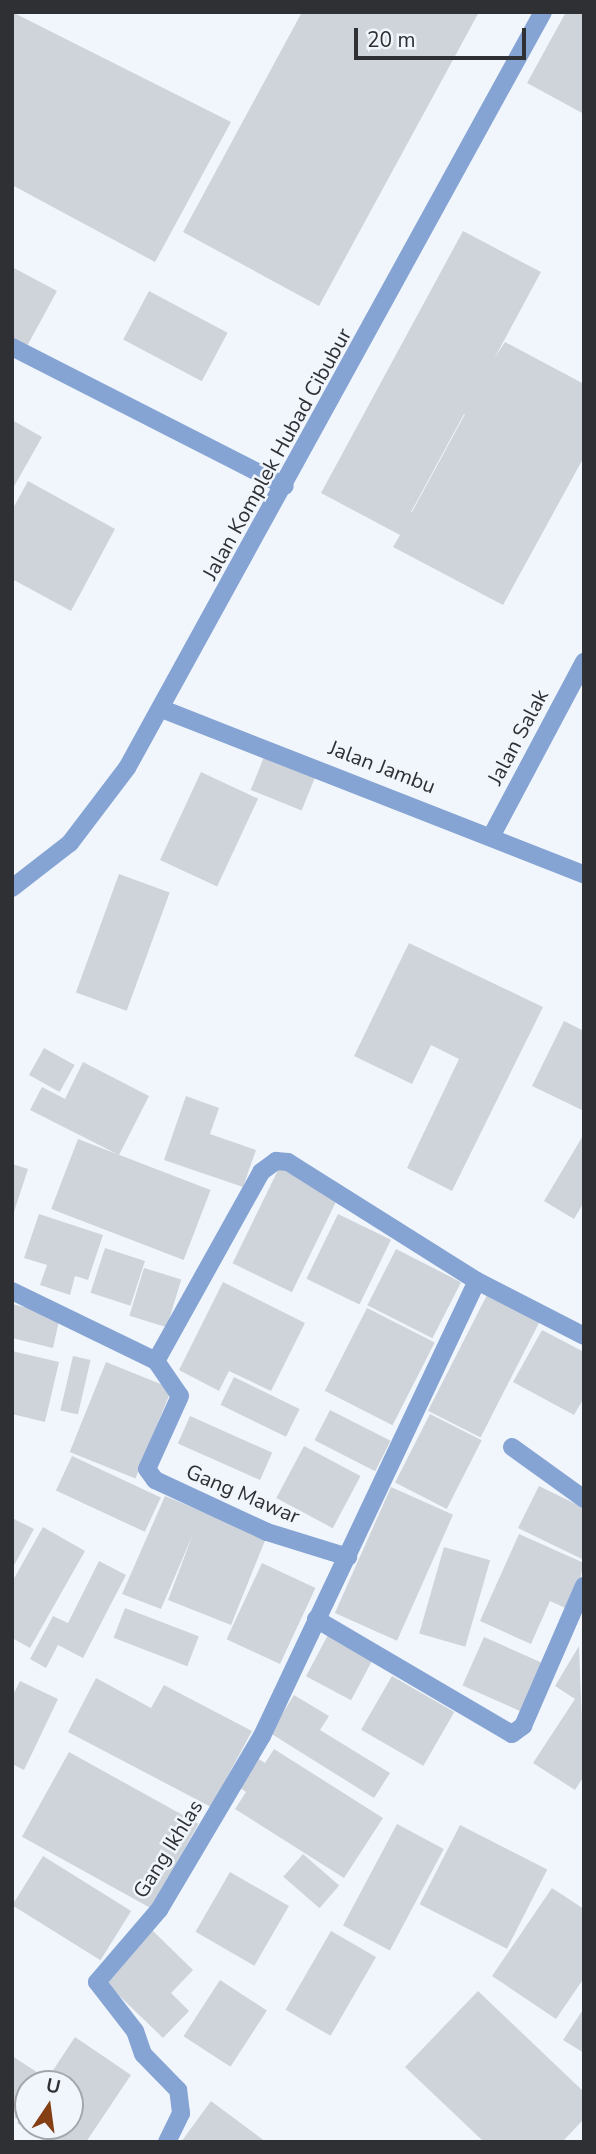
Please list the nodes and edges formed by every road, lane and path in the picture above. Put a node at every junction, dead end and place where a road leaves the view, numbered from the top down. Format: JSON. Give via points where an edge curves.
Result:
{"nodes":[{"id":1,"x":543,"y":12,"type":"edge"},
{"id":2,"x":12,"y":346,"type":"edge"},
{"id":3,"x":285,"y":486,"type":"junction"},
{"id":4,"x":584,"y":662,"type":"edge"},
{"id":5,"x":162,"y":709,"type":"junction"},
{"id":6,"x":493,"y":833,"type":"junction"},
{"id":7,"x":584,"y":874,"type":"edge"},
{"id":8,"x":12,"y":888,"type":"edge"},
{"id":9,"x":477,"y":1281,"type":"junction"},
{"id":10,"x":12,"y":1291,"type":"edge"},
{"id":11,"x":584,"y":1336,"type":"edge"},
{"id":12,"x":156,"y":1360,"type":"junction"},
{"id":13,"x":512,"y":1447,"type":"dead end"},
{"id":14,"x":584,"y":1499,"type":"edge"},
{"id":15,"x":348,"y":1557,"type":"junction"},
{"id":16,"x":584,"y":1586,"type":"edge"},
{"id":17,"x":316,"y":1619,"type":"junction"},
{"id":18,"x":167,"y":2142,"type":"edge"}],
"edges":[{"from":1,"to":3,"type":"street","name":"Jalan Komplek Hubad Cibubur"},
{"from":2,"to":3,"type":"street"},
{"from":3,"to":5,"type":"street","name":"Jalan Komplek Hubad Cibubur"},
{"from":4,"to":6,"type":"street","name":"Jalan Salak"},
{"from":5,"to":6,"type":"street","name":"Jalan Jambu"},
{"from":5,"to":8,"type":"street","name":"Jalan Komplek Hubad Cibubur","via":[[70,843]]},
{"from":6,"to":7,"type":"street","name":"Jalan Jambu"},
{"from":9,"to":11,"type":"street"},
{"from":9,"to":12,"type":"street","via":[[288,1162],[276,1161],[261,1172]]},
{"from":9,"to":15,"type":"street"},
{"from":10,"to":12,"type":"street"},
{"from":12,"to":15,"type":"street","name":"Gang Mawar","via":[[180,1396],[148,1473],[267,1532]]},
{"from":13,"to":14,"type":"street"},
{"from":15,"to":17,"type":"street","name":"Gang Ikhlas"},
{"from":16,"to":17,"type":"street","via":[[523,1726],[512,1734]]},
{"from":17,"to":18,"type":"street","name":"Gang Ikhlas","via":[[262,1736],[193,1855],[159,1910],[97,1982],[135,2031],[143,2054],[178,2090],[181,2113]]}]}
